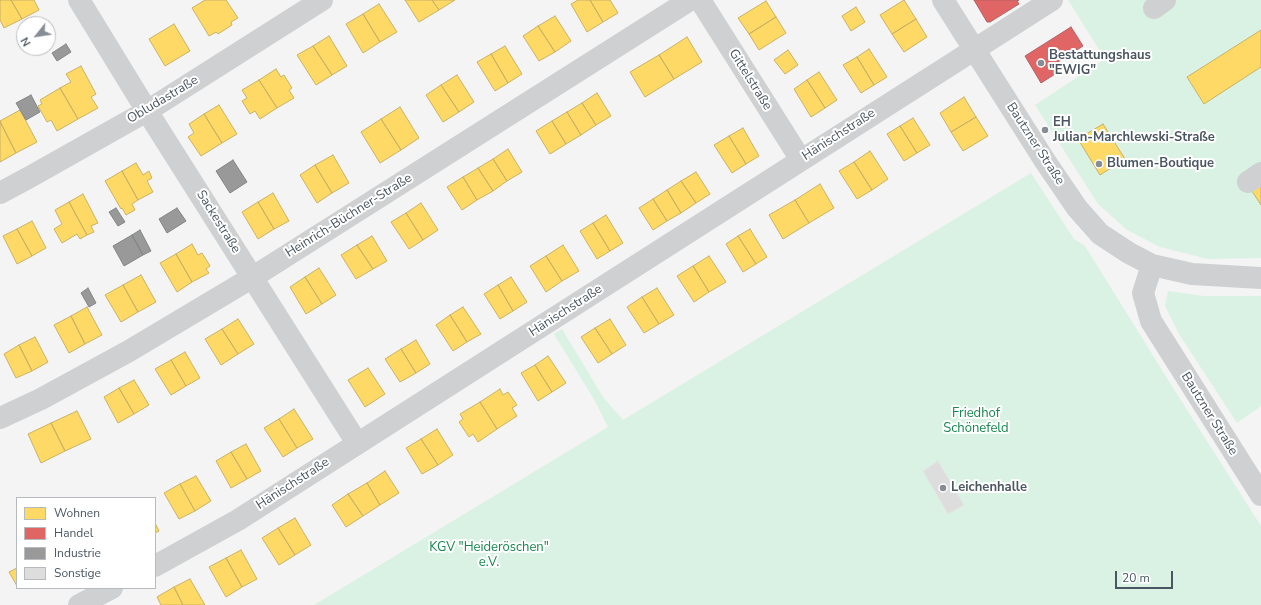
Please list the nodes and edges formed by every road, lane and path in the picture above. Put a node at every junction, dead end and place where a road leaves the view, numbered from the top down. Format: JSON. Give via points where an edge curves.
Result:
{"nodes":[{"id":1,"x":79,"y":0,"type":"edge"},
{"id":2,"x":322,"y":0,"type":"edge"},
{"id":3,"x":690,"y":0,"type":"edge"},
{"id":4,"x":700,"y":0,"type":"edge"},
{"id":5,"x":943,"y":0,"type":"edge"},
{"id":6,"x":1052,"y":0,"type":"edge"},
{"id":7,"x":974,"y":49,"type":"junction"},
{"id":8,"x":147,"y":111,"type":"junction"},
{"id":9,"x":801,"y":160,"type":"junction"},
{"id":10,"x":0,"y":193,"type":"edge"},
{"id":11,"x":1152,"y":265,"type":"junction"},
{"id":12,"x":253,"y":277,"type":"junction"},
{"id":13,"x":1261,"y":278,"type":"edge"},
{"id":14,"x":0,"y":418,"type":"edge"},
{"id":15,"x":358,"y":443,"type":"junction"},
{"id":16,"x":1261,"y":495,"type":"edge"},
{"id":17,"x":156,"y":565,"type":"edge"},
{"id":18,"x":110,"y":589,"type":"edge"},
{"id":19,"x":79,"y":605,"type":"edge"}],
"edges":[{"from":1,"to":8,"type":"street","name":"Sackestraße"},
{"from":2,"to":8,"type":"street","name":"Obludastraße"},
{"from":3,"to":12,"type":"street","name":"Heinrich-Büchner-Straße"},
{"from":4,"to":9,"type":"street","name":"Gittelstraße"},
{"from":5,"to":7,"type":"street","name":"Bautzner Straße"},
{"from":6,"to":7,"type":"street","name":"Hänischstraße"},
{"from":7,"to":9,"type":"street","name":"Hänischstraße"},
{"from":7,"to":11,"type":"street","name":"Bautzner Straße","via":[[1077,208],[1100,234]]},
{"from":8,"to":10,"type":"street","name":"Obludastraße"},
{"from":8,"to":12,"type":"street","name":"Sackestraße"},
{"from":9,"to":15,"type":"street","name":"Hänischstraße"},
{"from":11,"to":13,"type":"street","name":"Bautzner Straße","via":[[1192,274]]},
{"from":11,"to":16,"type":"street","name":"Bautzner Straße","via":[[1144,293],[1151,320]]},
{"from":12,"to":14,"type":"street","name":"Heinrich-Büchner-Straße","via":[[129,351],[41,399]]},
{"from":12,"to":15,"type":"street","name":"Sackestraße"},
{"from":15,"to":17,"type":"street","name":"Hänischstraße","via":[[238,520]]},
{"from":18,"to":19,"type":"street"}]}
